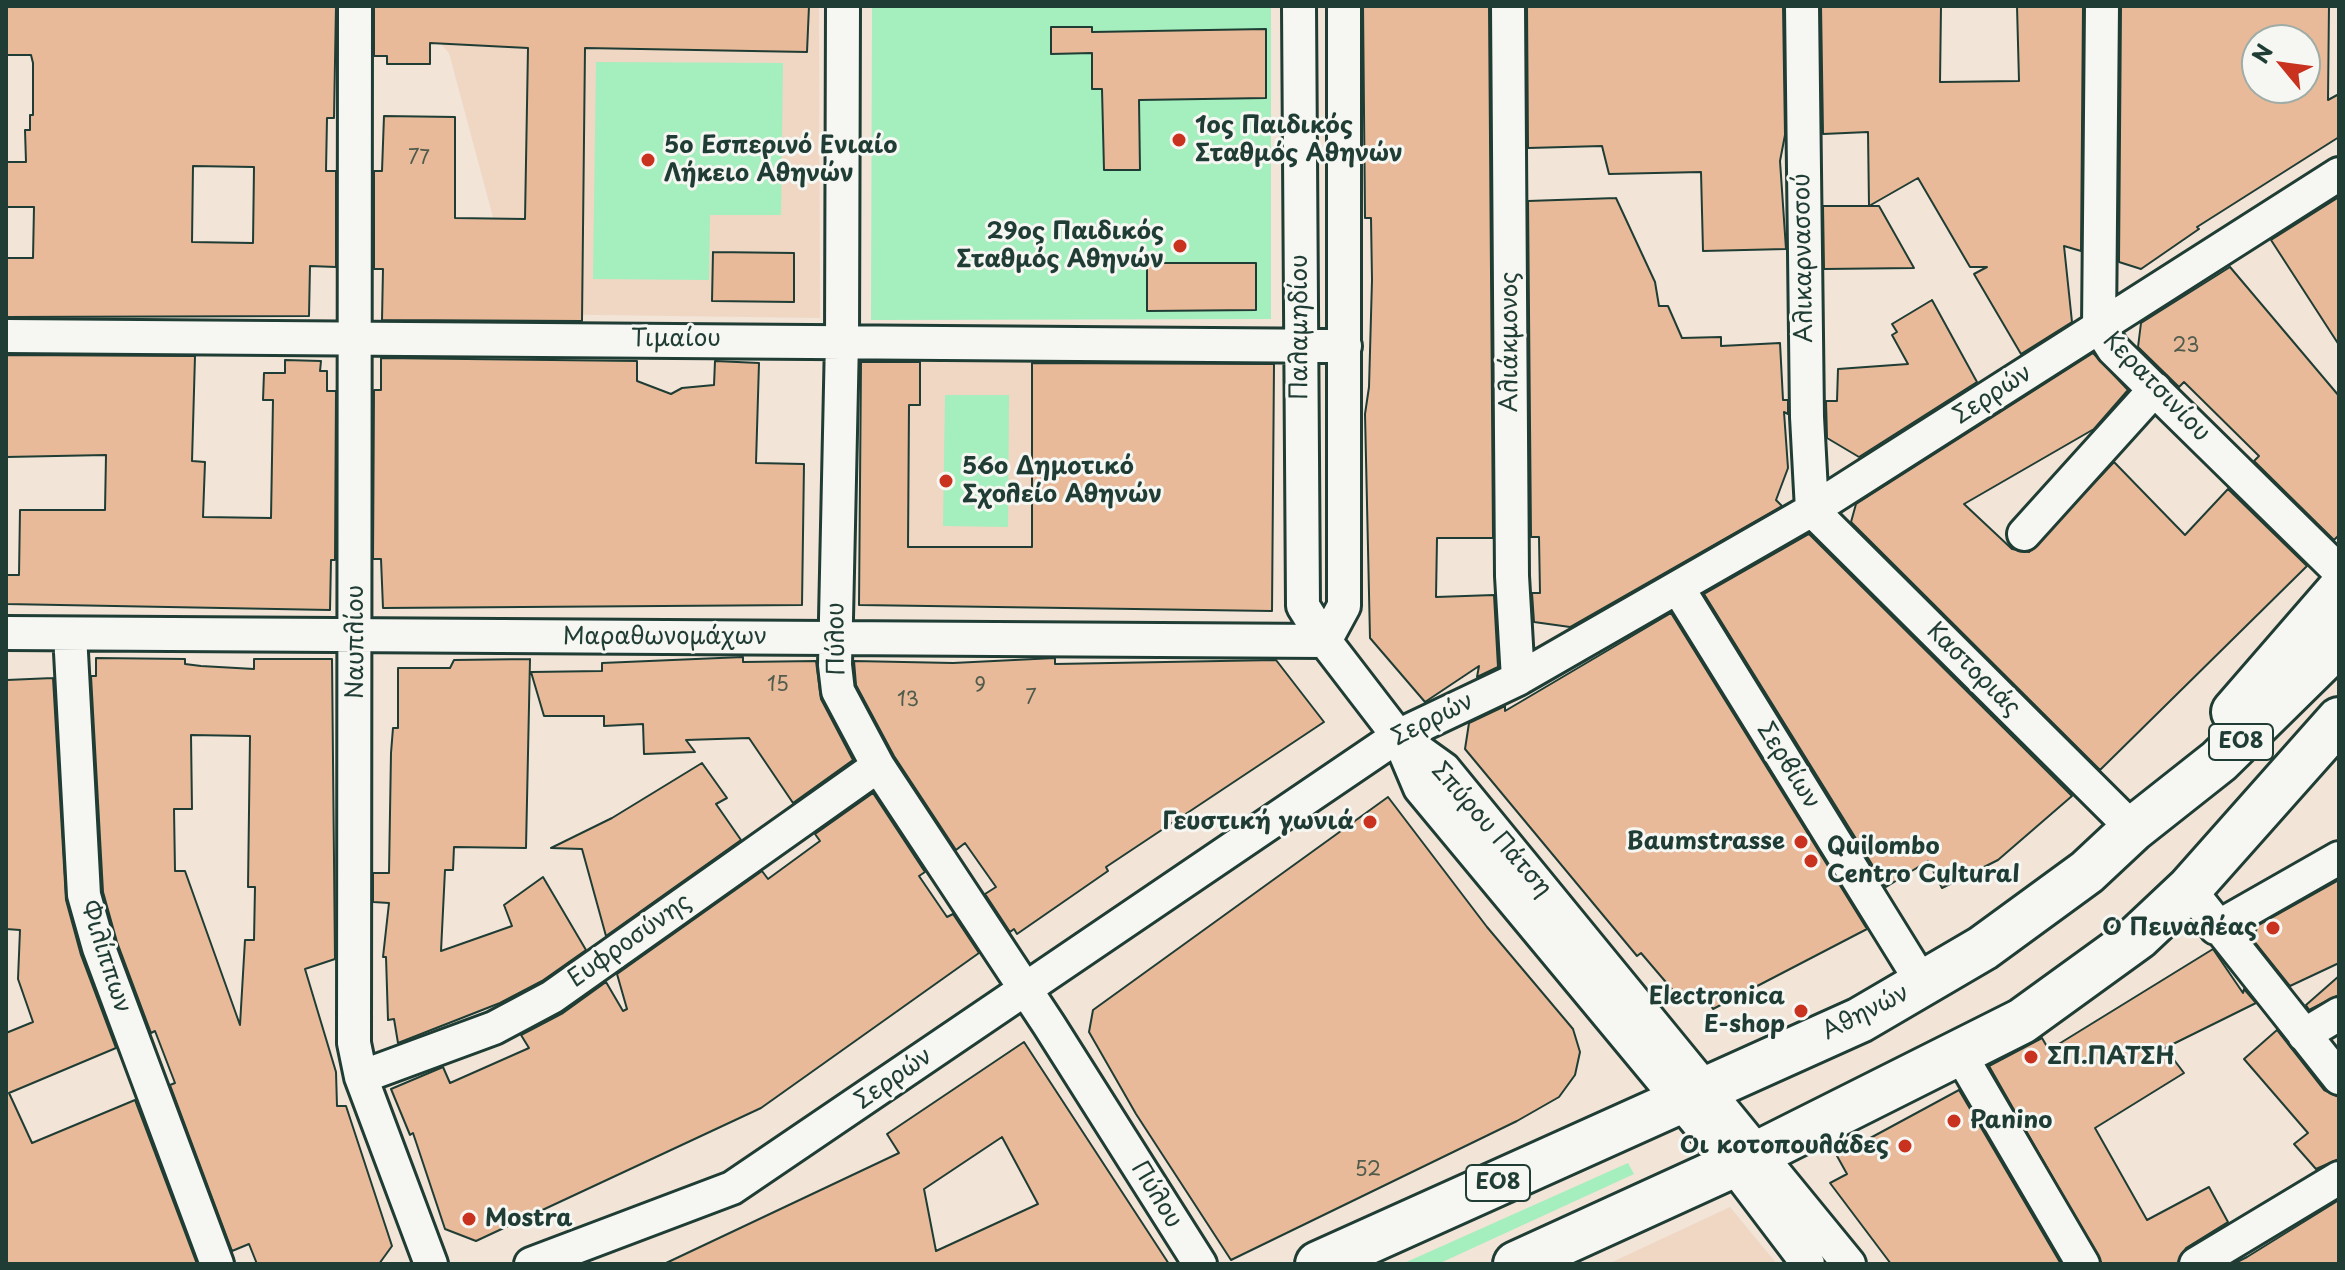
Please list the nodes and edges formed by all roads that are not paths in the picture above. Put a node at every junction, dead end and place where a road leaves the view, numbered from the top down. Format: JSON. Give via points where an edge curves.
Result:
{"nodes":[{"id":1,"x":355,"y":6,"type":"edge"},
{"id":2,"x":843,"y":6,"type":"edge"},
{"id":3,"x":1299,"y":6,"type":"edge"},
{"id":4,"x":1344,"y":6,"type":"edge"},
{"id":5,"x":1508,"y":6,"type":"edge"},
{"id":6,"x":1802,"y":6,"type":"edge"},
{"id":7,"x":2102,"y":6,"type":"edge"},
{"id":8,"x":2339,"y":174,"type":"edge"},
{"id":9,"x":2099,"y":327,"type":"junction"},
{"id":10,"x":6,"y":336,"type":"edge"},
{"id":11,"x":356,"y":338,"type":"junction"},
{"id":12,"x":842,"y":340,"type":"junction"},
{"id":13,"x":1300,"y":345,"type":"junction"},
{"id":14,"x":1345,"y":346,"type":"junction"},
{"id":15,"x":2155,"y":389,"type":"junction"},
{"id":16,"x":1812,"y":510,"type":"junction"},
{"id":17,"x":2024,"y":534,"type":"dead end"},
{"id":18,"x":2339,"y":571,"type":"edge"},
{"id":19,"x":1678,"y":588,"type":"junction"},
{"id":20,"x":2339,"y":591,"type":"edge"},
{"id":21,"x":6,"y":633,"type":"edge"},
{"id":22,"x":70,"y":634,"type":"junction"},
{"id":23,"x":356,"y":635,"type":"junction"},
{"id":24,"x":836,"y":639,"type":"junction"},
{"id":25,"x":1325,"y":641,"type":"junction"},
{"id":26,"x":2339,"y":643,"type":"edge"},
{"id":27,"x":1518,"y":679,"type":"junction"},
{"id":28,"x":2339,"y":720,"type":"edge"},
{"id":29,"x":1398,"y":736,"type":"junction"},
{"id":30,"x":2339,"y":736,"type":"edge"},
{"id":31,"x":878,"y":766,"type":"junction"},
{"id":32,"x":2276,"y":789,"type":"junction"},
{"id":33,"x":2133,"y":829,"type":"junction"},
{"id":34,"x":2339,"y":858,"type":"edge"},
{"id":35,"x":2189,"y":889,"type":"junction"},
{"id":36,"x":2216,"y":928,"type":"junction"},
{"id":37,"x":1923,"y":984,"type":"junction"},
{"id":38,"x":1025,"y":987,"type":"junction"},
{"id":39,"x":2339,"y":1014,"type":"edge"},
{"id":40,"x":2304,"y":1035,"type":"junction"},
{"id":41,"x":1960,"y":1054,"type":"junction"},
{"id":42,"x":361,"y":1077,"type":"junction"},
{"id":43,"x":2339,"y":1078,"type":"edge"},
{"id":44,"x":1692,"y":1095,"type":"junction"},
{"id":45,"x":1745,"y":1159,"type":"junction"},
{"id":46,"x":2339,"y":1178,"type":"edge"},
{"id":47,"x":217,"y":1264,"type":"edge"},
{"id":48,"x":431,"y":1264,"type":"edge"},
{"id":49,"x":531,"y":1264,"type":"edge"},
{"id":50,"x":1200,"y":1264,"type":"edge"},
{"id":51,"x":1318,"y":1264,"type":"edge"},
{"id":52,"x":1516,"y":1264,"type":"edge"},
{"id":53,"x":1808,"y":1264,"type":"edge"},
{"id":54,"x":1849,"y":1264,"type":"edge"},
{"id":55,"x":2083,"y":1264,"type":"edge"},
{"id":56,"x":2196,"y":1264,"type":"edge"}],
"edges":[{"from":1,"to":11,"type":"street","name":"Ναυπλίου"},
{"from":2,"to":12,"type":"street","name":"Πύλου"},
{"from":3,"to":13,"type":"street","name":"Παλαμηδίου"},
{"from":4,"to":14,"type":"street","name":"Παλαμηδίου"},
{"from":5,"to":27,"type":"street","name":"Αλιάκμονος","via":[[1512,576]]},
{"from":6,"to":16,"type":"street","name":"Αλικαρνασσού"},
{"from":7,"to":9,"type":"street","name":"Κερατσινίου"},
{"from":8,"to":9,"type":"street","name":"Σερρών"},
{"from":9,"to":15,"type":"street","name":"Κερατσινίου","via":[[2113,349]]},
{"from":9,"to":16,"type":"street","name":"Σερρών"},
{"from":10,"to":11,"type":"street","name":"Τιμαίου"},
{"from":11,"to":12,"type":"street","name":"Τιμαίου"},
{"from":11,"to":23,"type":"street","name":"Ναυπλίου"},
{"from":12,"to":13,"type":"street","name":"Τιμαίου"},
{"from":12,"to":24,"type":"street","name":"Πύλου"},
{"from":13,"to":14,"type":"street","name":"Τιμαίου"},
{"from":13,"to":25,"type":"street","name":"Παλαμηδίου","via":[[1303,606]]},
{"from":14,"to":25,"type":"street","name":"Παλαμηδίου","via":[[1344,606]]},
{"from":15,"to":17,"type":"street"},
{"from":15,"to":18,"type":"street","name":"Κερατσινίου"},
{"from":16,"to":19,"type":"street","name":"Σερρών"},
{"from":16,"to":33,"type":"street","name":"Καστοριάς"},
{"from":19,"to":27,"type":"street","name":"Σερρών"},
{"from":19,"to":37,"type":"street","name":"Σερβίων"},
{"from":20,"to":33,"type":"highway"},
{"from":21,"to":22,"type":"street","name":"Μαραθωνομάχων"},
{"from":22,"to":23,"type":"street","name":"Μαραθωνομάχων"},
{"from":22,"to":47,"type":"street","name":"Φιλίππων","via":[[84,895]]},
{"from":23,"to":24,"type":"street","name":"Μαραθωνομάχων"},
{"from":23,"to":42,"type":"street","name":"Ναυπλίου","via":[[354,1043]]},
{"from":24,"to":25,"type":"street","name":"Μαραθωνομάχων"},
{"from":24,"to":31,"type":"street","name":"Πύλου","via":[[838,691]]},
{"from":25,"to":29,"type":"street","name":"Παλαμηδίου"},
{"from":26,"to":33,"type":"highway","name":"Αθηνών","number":"ΕΟ8","via":[[2251,733]]},
{"from":27,"to":29,"type":"street","name":"Σερρών"},
{"from":28,"to":32,"type":"highway","number":"ΕΟ8"},
{"from":29,"to":38,"type":"street","name":"Σερρών"},
{"from":29,"to":44,"type":"street","name":"Σπύρου Πάτση","via":[[1420,788]]},
{"from":30,"to":32,"type":"highway"},
{"from":31,"to":38,"type":"street","name":"Πύλου"},
{"from":31,"to":42,"type":"street","name":"Ευφροσύνης","via":[[552,997],[494,1028]]},
{"from":32,"to":35,"type":"highway","number":"ΕΟ8"},
{"from":33,"to":37,"type":"highway","name":"Αθηνών","number":"ΕΟ8","via":[[2041,908]]},
{"from":34,"to":36,"type":"street"},
{"from":35,"to":36,"type":"street"},
{"from":35,"to":41,"type":"highway","number":"ΕΟ8","via":[[2085,978],[2022,1021]]},
{"from":36,"to":40,"type":"street"},
{"from":37,"to":44,"type":"highway","name":"Αθηνών","number":"ΕΟ8","via":[[1860,1020]]},
{"from":38,"to":49,"type":"street","name":"Σερρών","via":[[732,1188]]},
{"from":38,"to":50,"type":"street","name":"Πύλου"},
{"from":39,"to":40,"type":"street"},
{"from":40,"to":43,"type":"street"},
{"from":41,"to":45,"type":"highway","number":"ΕΟ8"},
{"from":41,"to":55,"type":"street"},
{"from":42,"to":48,"type":"street","name":"Ναυπλίου"},
{"from":44,"to":45,"type":"street","name":"Σπύρου Πάτση"},
{"from":44,"to":51,"type":"highway","name":"Αθηνών","number":"ΕΟ8"},
{"from":45,"to":52,"type":"highway","number":"ΕΟ8"},
{"from":45,"to":53,"type":"street","name":"Σπύρου Πάτση"},
{"from":45,"to":54,"type":"street","name":"Σπύρου Πάτση"},
{"from":46,"to":56,"type":"street"}]}
